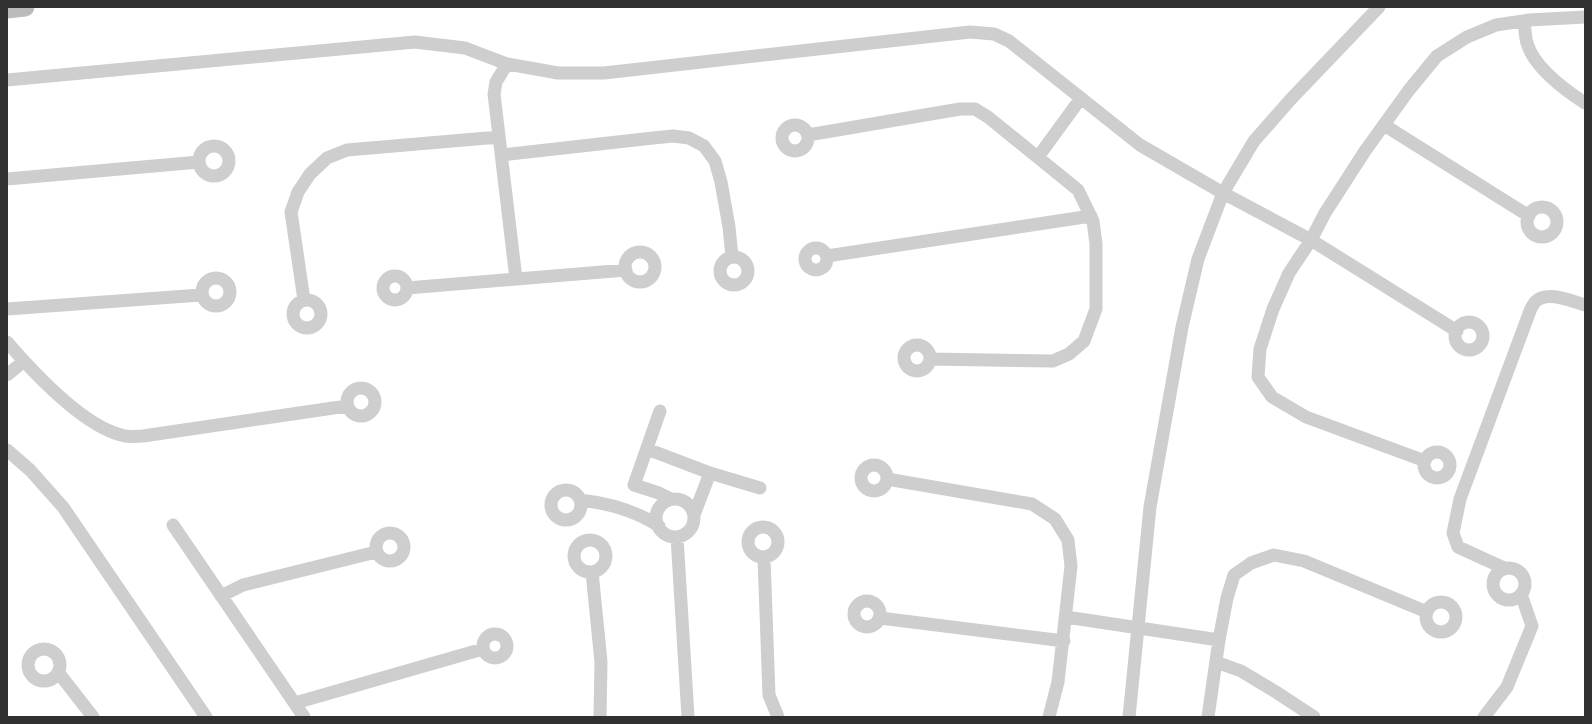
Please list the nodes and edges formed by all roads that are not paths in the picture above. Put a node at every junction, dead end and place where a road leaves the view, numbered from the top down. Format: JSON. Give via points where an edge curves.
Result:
{"nodes":[{"id":1,"x":25,"y":7,"type":"edge"},
{"id":2,"x":1379,"y":7,"type":"edge"},
{"id":3,"x":7,"y":9,"type":"edge"},
{"id":4,"x":1585,"y":17,"type":"edge"},
{"id":5,"x":1524,"y":21,"type":"junction"},
{"id":6,"x":507,"y":64,"type":"junction"},
{"id":7,"x":7,"y":80,"type":"edge"},
{"id":8,"x":1081,"y":98,"type":"junction"},
{"id":9,"x":1585,"y":103,"type":"edge"},
{"id":10,"x":1384,"y":125,"type":"junction"},
{"id":11,"x":808,"y":135,"type":"dead end"},
{"id":12,"x":499,"y":137,"type":"junction"},
{"id":13,"x":501,"y":155,"type":"junction"},
{"id":14,"x":1038,"y":157,"type":"junction"},
{"id":15,"x":199,"y":162,"type":"dead end"},
{"id":16,"x":7,"y":179,"type":"edge"},
{"id":17,"x":1223,"y":193,"type":"junction"},
{"id":18,"x":1092,"y":216,"type":"junction"},
{"id":19,"x":1529,"y":216,"type":"dead end"},
{"id":20,"x":1311,"y":240,"type":"junction"},
{"id":21,"x":827,"y":256,"type":"dead end"},
{"id":22,"x":732,"y":257,"type":"dead end"},
{"id":23,"x":626,"y":270,"type":"dead end"},
{"id":24,"x":516,"y":279,"type":"junction"},
{"id":25,"x":407,"y":288,"type":"dead end"},
{"id":26,"x":201,"y":295,"type":"dead end"},
{"id":27,"x":304,"y":300,"type":"dead end"},
{"id":28,"x":1585,"y":305,"type":"edge"},
{"id":29,"x":7,"y":309,"type":"edge"},
{"id":30,"x":1457,"y":331,"type":"dead end"},
{"id":31,"x":7,"y":342,"type":"edge"},
{"id":32,"x":930,"y":359,"type":"dead end"},
{"id":33,"x":24,"y":361,"type":"junction"},
{"id":34,"x":7,"y":375,"type":"edge"},
{"id":35,"x":347,"y":406,"type":"dead end"},
{"id":36,"x":660,"y":411,"type":"dead end"},
{"id":37,"x":647,"y":449,"type":"junction"},
{"id":38,"x":7,"y":450,"type":"edge"},
{"id":39,"x":1425,"y":461,"type":"dead end"},
{"id":40,"x":710,"y":473,"type":"junction"},
{"id":41,"x":887,"y":479,"type":"dead end"},
{"id":42,"x":760,"y":488,"type":"dead end"},
{"id":43,"x":580,"y":500,"type":"dead end"},
{"id":44,"x":691,"y":509,"type":"junction"},
{"id":45,"x":658,"y":510,"type":"junction"},
{"id":46,"x":172,"y":525,"type":"dead end"},
{"id":47,"x":677,"y":537,"type":"junction"},
{"id":48,"x":376,"y":552,"type":"dead end"},
{"id":49,"x":764,"y":558,"type":"dead end"},
{"id":50,"x":1504,"y":568,"type":"junction"},
{"id":51,"x":592,"y":572,"type":"dead end"},
{"id":52,"x":1521,"y":594,"type":"junction"},
{"id":53,"x":221,"y":596,"type":"junction"},
{"id":54,"x":1427,"y":612,"type":"dead end"},
{"id":55,"x":1066,"y":616,"type":"junction"},
{"id":56,"x":880,"y":618,"type":"dead end"},
{"id":57,"x":1138,"y":627,"type":"junction"},
{"id":58,"x":1219,"y":640,"type":"junction"},
{"id":59,"x":1064,"y":641,"type":"junction"},
{"id":60,"x":483,"y":649,"type":"dead end"},
{"id":61,"x":1216,"y":662,"type":"junction"},
{"id":62,"x":58,"y":672,"type":"dead end"},
{"id":63,"x":295,"y":703,"type":"junction"},
{"id":64,"x":94,"y":717,"type":"edge"},
{"id":65,"x":206,"y":717,"type":"edge"},
{"id":66,"x":304,"y":717,"type":"edge"},
{"id":67,"x":600,"y":717,"type":"edge"},
{"id":68,"x":688,"y":717,"type":"edge"},
{"id":69,"x":778,"y":717,"type":"edge"},
{"id":70,"x":1048,"y":717,"type":"edge"},
{"id":71,"x":1129,"y":717,"type":"edge"},
{"id":72,"x":1208,"y":717,"type":"edge"},
{"id":73,"x":1314,"y":717,"type":"edge"},
{"id":74,"x":1484,"y":717,"type":"edge"}],
"edges":[{"from":1,"to":3,"type":"main road"},
{"from":2,"to":17,"type":"street","via":[[1254,141]]},
{"from":4,"to":5,"type":"street"},
{"from":5,"to":9,"type":"street","via":[[1527,44],[1537,62],[1565,91]]},
{"from":5,"to":10,"type":"street","via":[[1496,25],[1467,37],[1437,56]]},
{"from":6,"to":7,"type":"street","via":[[465,48],[415,42]]},
{"from":6,"to":8,"type":"street","via":[[558,73],[604,73],[970,32],[994,34],[1009,41]]},
{"from":6,"to":12,"type":"street","via":[[496,82],[494,94]]},
{"from":8,"to":14,"type":"street"},
{"from":8,"to":17,"type":"street","via":[[1140,145]]},
{"from":10,"to":19,"type":"street"},
{"from":10,"to":20,"type":"street","via":[[1325,213]]},
{"from":11,"to":14,"type":"street","via":[[960,109],[975,109]]},
{"from":12,"to":13,"type":"street"},
{"from":12,"to":27,"type":"street","via":[[347,150],[327,158],[310,174],[298,192],[291,212]]},
{"from":13,"to":22,"type":"street","via":[[673,136],[689,138],[704,146],[715,161],[722,182]]},
{"from":13,"to":24,"type":"street"},
{"from":14,"to":18,"type":"street","via":[[1078,190]]},
{"from":15,"to":16,"type":"street"},
{"from":17,"to":20,"type":"street"},
{"from":17,"to":57,"type":"street","via":[[1198,259],[1182,327],[1150,507]]},
{"from":18,"to":21,"type":"street"},
{"from":18,"to":32,"type":"street","via":[[1096,244],[1096,309],[1084,341],[1069,354],[1053,361]]},
{"from":20,"to":30,"type":"street"},
{"from":20,"to":39,"type":"street","via":[[1289,273],[1273,309],[1260,349],[1258,377],[1272,397],[1306,416]]},
{"from":23,"to":24,"type":"street"},
{"from":24,"to":25,"type":"street"},
{"from":26,"to":29,"type":"street"},
{"from":28,"to":50,"type":"street","via":[[1547,297],[1532,306],[1460,499],[1453,533],[1458,547]]},
{"from":31,"to":33,"type":"street"},
{"from":33,"to":34,"type":"street"},
{"from":33,"to":35,"type":"street","via":[[71,405],[98,425],[125,436],[144,436]]},
{"from":36,"to":37,"type":"street"},
{"from":37,"to":40,"type":"street"},
{"from":37,"to":45,"type":"street","via":[[634,485]]},
{"from":38,"to":65,"type":"street","via":[[30,470],[63,507]]},
{"from":40,"to":42,"type":"street"},
{"from":40,"to":44,"type":"street","via":[[700,498]]},
{"from":41,"to":55,"type":"street","via":[[1032,504],[1055,519],[1068,540],[1071,566]]},
{"from":43,"to":45,"type":"street"},
{"from":44,"to":45,"type":"street","via":[[683,500]]},
{"from":44,"to":47,"type":"street","via":[[694,521],[688,532]]},
{"from":45,"to":47,"type":"street","via":[[665,533]]},
{"from":46,"to":53,"type":"street"},
{"from":47,"to":68,"type":"street"},
{"from":48,"to":53,"type":"street","via":[[243,585]]},
{"from":49,"to":69,"type":"street","via":[[769,695]]},
{"from":50,"to":52,"type":"street","via":[[1514,569],[1522,575],[1524,585]]},
{"from":50,"to":52,"type":"street","via":[[1496,574],[1494,590],[1506,599]]},
{"from":51,"to":67,"type":"street","via":[[601,662]]},
{"from":52,"to":74,"type":"street","via":[[1532,626],[1507,688]]},
{"from":53,"to":63,"type":"street"},
{"from":54,"to":58,"type":"street","via":[[1304,561],[1274,555],[1251,563],[1234,575]]},
{"from":55,"to":57,"type":"street"},
{"from":55,"to":59,"type":"street"},
{"from":56,"to":59,"type":"street"},
{"from":57,"to":58,"type":"street"},
{"from":57,"to":71,"type":"street"},
{"from":58,"to":61,"type":"street"},
{"from":59,"to":70,"type":"street","via":[[1058,682]]},
{"from":60,"to":63,"type":"street"},
{"from":61,"to":72,"type":"street"},
{"from":61,"to":73,"type":"street","via":[[1241,671]]},
{"from":62,"to":64,"type":"street"},
{"from":63,"to":66,"type":"street"}]}
